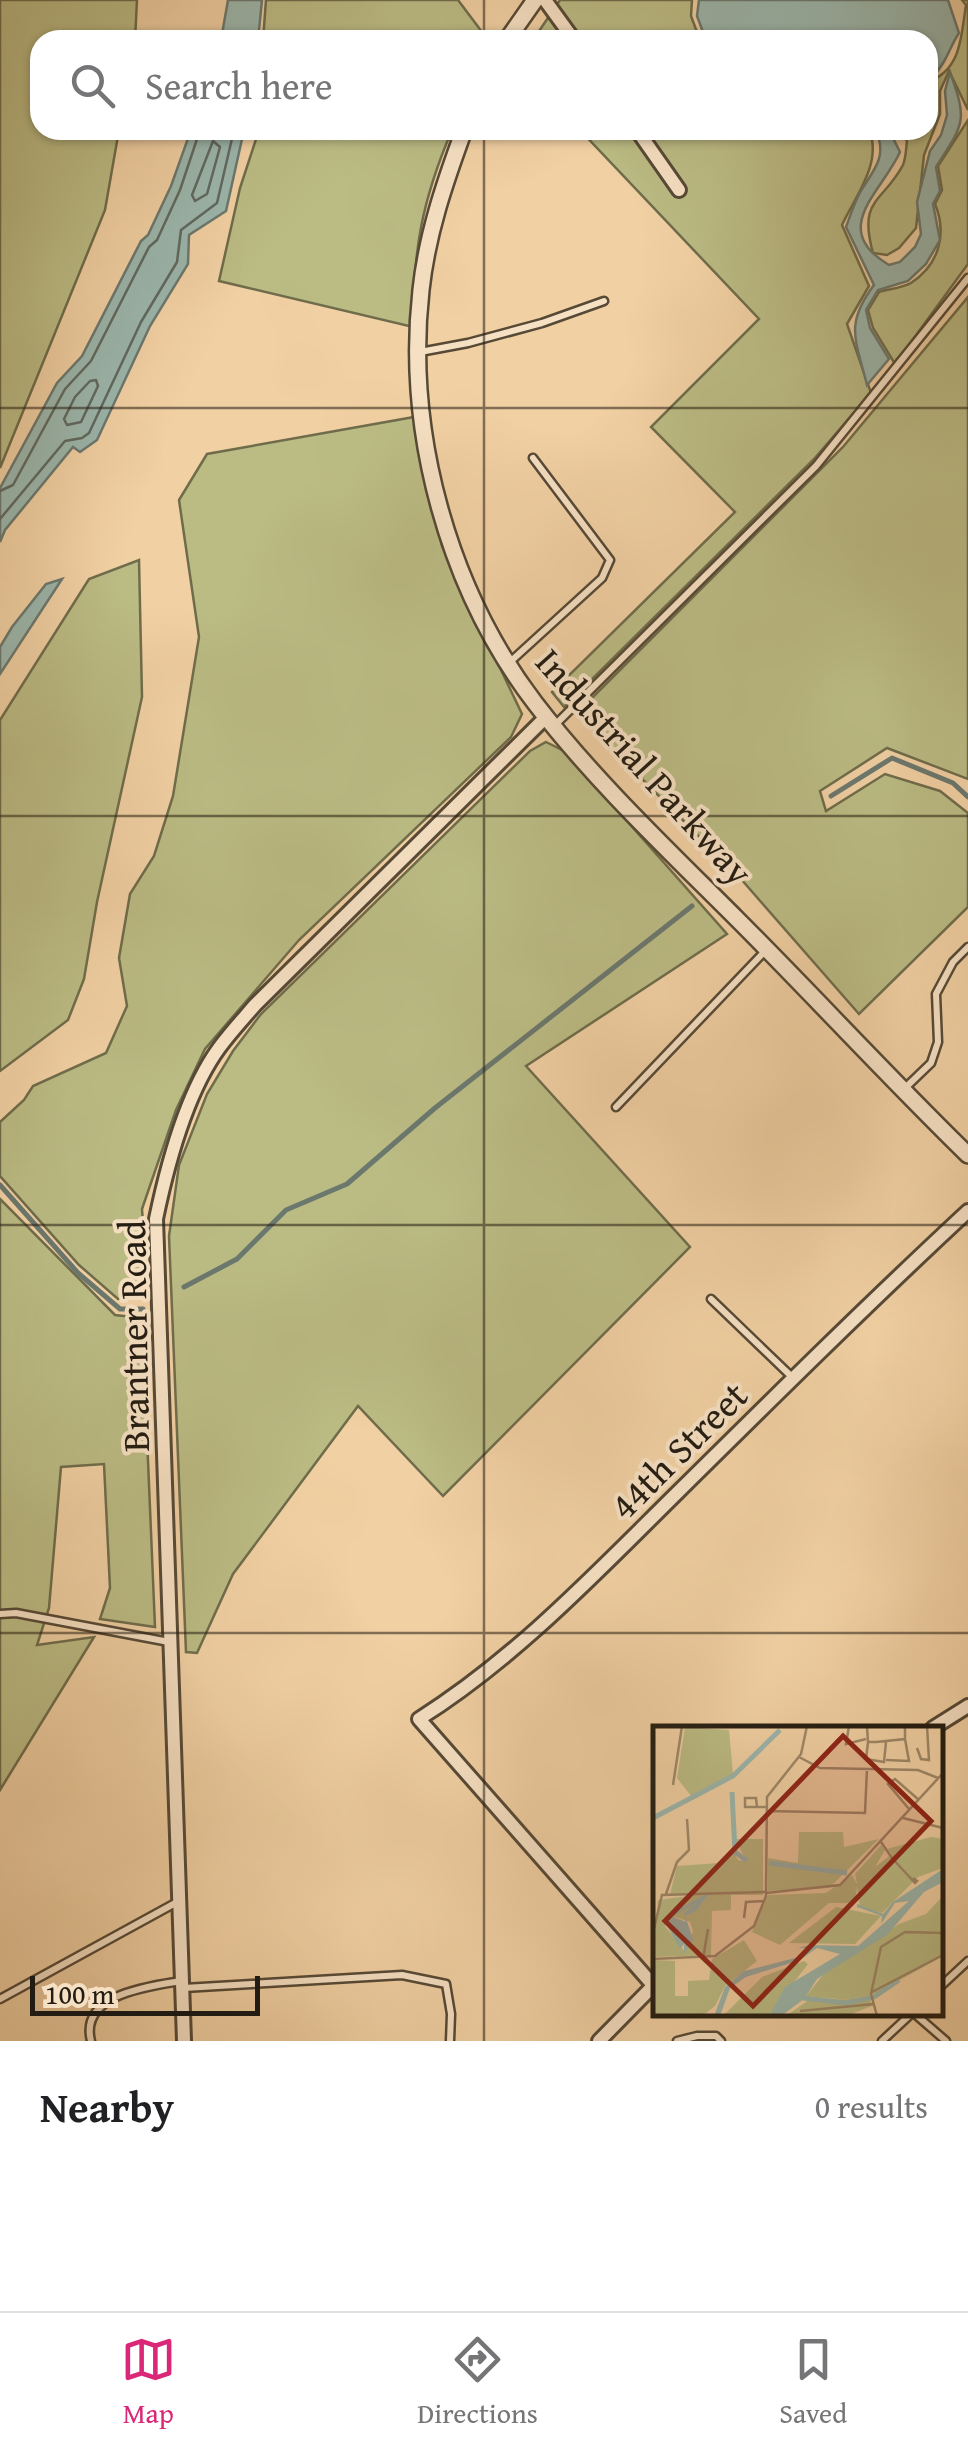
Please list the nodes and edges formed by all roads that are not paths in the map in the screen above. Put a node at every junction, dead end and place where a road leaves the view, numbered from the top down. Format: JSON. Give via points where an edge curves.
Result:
{"nodes":[{"id":1,"x":535,"y":0,"type":"edge"},
{"id":2,"x":546,"y":0,"type":"edge"},
{"id":3,"x":514,"y":30,"type":"edge"},
{"id":4,"x":567,"y":30,"type":"edge"},
{"id":5,"x":460,"y":140,"type":"edge"},
{"id":6,"x":644,"y":140,"type":"edge"},
{"id":7,"x":679,"y":190,"type":"dead end"},
{"id":8,"x":968,"y":278,"type":"edge"},
{"id":9,"x":604,"y":301,"type":"dead end"},
{"id":10,"x":418,"y":352,"type":"junction"},
{"id":11,"x":533,"y":458,"type":"dead end"},
{"id":12,"x":509,"y":663,"type":"junction"},
{"id":13,"x":550,"y":721,"type":"junction"},
{"id":14,"x":968,"y":947,"type":"edge"},
{"id":15,"x":766,"y":949,"type":"junction"},
{"id":16,"x":902,"y":1091,"type":"junction"},
{"id":17,"x":616,"y":1106,"type":"dead end"},
{"id":18,"x":968,"y":1155,"type":"edge"},
{"id":19,"x":968,"y":1211,"type":"edge"},
{"id":20,"x":711,"y":1299,"type":"dead end"},
{"id":21,"x":793,"y":1378,"type":"junction"},
{"id":22,"x":0,"y":1614,"type":"edge"},
{"id":23,"x":171,"y":1642,"type":"junction"},
{"id":24,"x":968,"y":1706,"type":"edge"},
{"id":25,"x":936,"y":1726,"type":"edge"},
{"id":26,"x":180,"y":1901,"type":"junction"},
{"id":27,"x":968,"y":1962,"type":"edge"},
{"id":28,"x":653,"y":1983,"type":"edge"},
{"id":29,"x":182,"y":1984,"type":"junction"},
{"id":30,"x":943,"y":1984,"type":"edge"},
{"id":31,"x":653,"y":1985,"type":"edge"},
{"id":32,"x":0,"y":1998,"type":"edge"},
{"id":33,"x":911,"y":2016,"type":"edge"},
{"id":34,"x":915,"y":2016,"type":"edge"},
{"id":35,"x":606,"y":2039,"type":"edge"},
{"id":36,"x":91,"y":2041,"type":"edge"},
{"id":37,"x":184,"y":2041,"type":"edge"},
{"id":38,"x":450,"y":2041,"type":"edge"},
{"id":39,"x":678,"y":2041,"type":"edge"},
{"id":40,"x":721,"y":2041,"type":"edge"},
{"id":41,"x":882,"y":2041,"type":"edge"},
{"id":42,"x":946,"y":2041,"type":"edge"}],
"edges":[{"from":1,"to":3,"type":"street"},
{"from":2,"to":4,"type":"street"},
{"from":5,"to":10,"type":"street","name":"Industrial Parkway","via":[[434,223]]},
{"from":6,"to":7,"type":"street"},
{"from":8,"to":13,"type":"lane","via":[[816,466]]},
{"from":9,"to":10,"type":"lane","via":[[542,324]]},
{"from":10,"to":12,"type":"street","name":"Industrial Parkway","via":[[443,516],[480,613]]},
{"from":11,"to":12,"type":"lane","via":[[610,560],[602,578]]},
{"from":12,"to":13,"type":"street","name":"Industrial Parkway"},
{"from":13,"to":15,"type":"street","name":"Industrial Parkway"},
{"from":13,"to":23,"type":"street","name":"Brantner Road","via":[[255,1005],[217,1050],[190,1106],[156,1219]]},
{"from":14,"to":16,"type":"lane","via":[[936,994],[938,1042],[931,1062]]},
{"from":15,"to":16,"type":"street","name":"Industrial Parkway"},
{"from":15,"to":17,"type":"lane"},
{"from":16,"to":18,"type":"street","name":"Industrial Parkway"},
{"from":19,"to":21,"type":"street","name":"44th Street"},
{"from":20,"to":21,"type":"lane"},
{"from":21,"to":28,"type":"street","name":"44th Street","via":[[563,1606],[419,1719]]},
{"from":22,"to":23,"type":"lane"},
{"from":23,"to":26,"type":"street","name":"Brantner Road"},
{"from":24,"to":25,"type":"street"},
{"from":26,"to":29,"type":"street","name":"Brantner Road"},
{"from":26,"to":32,"type":"lane"},
{"from":27,"to":30,"type":"lane"},
{"from":29,"to":36,"type":"lane","via":[[126,1991],[99,2008]]},
{"from":29,"to":37,"type":"street","name":"Brantner Road"},
{"from":29,"to":38,"type":"lane","via":[[402,1975],[446,1984]]},
{"from":31,"to":35,"type":"street"},
{"from":33,"to":41,"type":"lane"},
{"from":34,"to":42,"type":"lane"},
{"from":39,"to":40,"type":"lane"}]}
